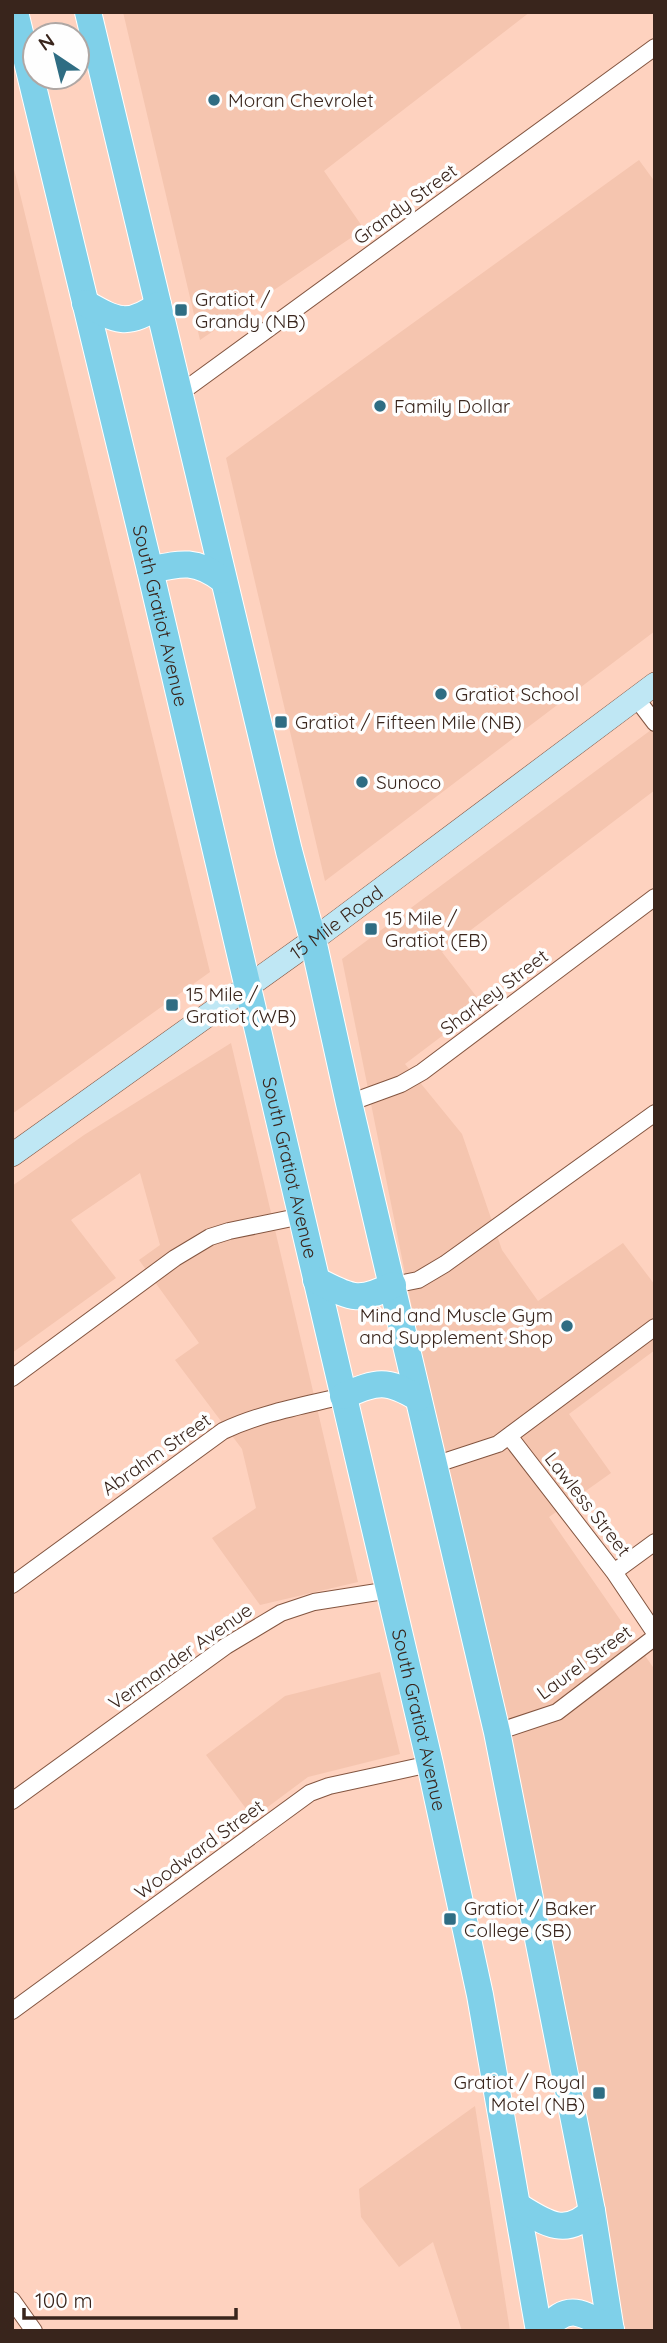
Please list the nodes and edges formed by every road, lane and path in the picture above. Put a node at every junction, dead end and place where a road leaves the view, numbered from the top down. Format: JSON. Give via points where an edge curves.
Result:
{"nodes":[{"id":1,"x":15,"y":12,"type":"edge"},
{"id":2,"x":88,"y":12,"type":"edge"},
{"id":3,"x":655,"y":47,"type":"edge"},
{"id":4,"x":85,"y":303,"type":"junction"},
{"id":5,"x":158,"y":305,"type":"junction"},
{"id":6,"x":179,"y":394,"type":"junction"},
{"id":7,"x":149,"y":570,"type":"junction"},
{"id":8,"x":223,"y":580,"type":"junction"},
{"id":9,"x":645,"y":691,"type":"edge"},
{"id":10,"x":655,"y":723,"type":"edge"},
{"id":11,"x":655,"y":897,"type":"edge"},
{"id":12,"x":313,"y":940,"type":"junction"},
{"id":13,"x":247,"y":986,"type":"junction"},
{"id":14,"x":349,"y":1104,"type":"junction"},
{"id":15,"x":655,"y":1113,"type":"edge"},
{"id":16,"x":12,"y":1155,"type":"edge"},
{"id":17,"x":302,"y":1216,"type":"junction"},
{"id":18,"x":316,"y":1280,"type":"junction"},
{"id":19,"x":393,"y":1285,"type":"junction"},
{"id":20,"x":655,"y":1327,"type":"edge"},
{"id":21,"x":12,"y":1378,"type":"edge"},
{"id":22,"x":343,"y":1396,"type":"junction"},
{"id":23,"x":418,"y":1398,"type":"junction"},
{"id":24,"x":509,"y":1436,"type":"junction"},
{"id":25,"x":434,"y":1465,"type":"junction"},
{"id":26,"x":655,"y":1542,"type":"edge"},
{"id":27,"x":614,"y":1572,"type":"junction"},
{"id":28,"x":12,"y":1585,"type":"edge"},
{"id":29,"x":390,"y":1590,"type":"junction"},
{"id":30,"x":655,"y":1635,"type":"edge"},
{"id":31,"x":497,"y":1732,"type":"junction"},
{"id":32,"x":430,"y":1764,"type":"junction"},
{"id":33,"x":12,"y":1801,"type":"edge"},
{"id":34,"x":12,"y":2011,"type":"edge"},
{"id":35,"x":518,"y":2206,"type":"junction"},
{"id":36,"x":592,"y":2211,"type":"junction"},
{"id":37,"x":12,"y":2301,"type":"edge"},
{"id":38,"x":34,"y":2331,"type":"edge"},
{"id":39,"x":539,"y":2331,"type":"edge"},
{"id":40,"x":545,"y":2331,"type":"edge"},
{"id":41,"x":611,"y":2331,"type":"edge"}],
"edges":[{"from":1,"to":4,"type":"main road","name":"South Gratiot Avenue"},
{"from":2,"to":5,"type":"main road"},
{"from":3,"to":6,"type":"street","name":"Grandy Street"},
{"from":4,"to":5,"type":"main road","via":[[123,320],[134,320]]},
{"from":4,"to":7,"type":"main road","name":"South Gratiot Avenue"},
{"from":5,"to":6,"type":"main road"},
{"from":6,"to":8,"type":"main road"},
{"from":7,"to":8,"type":"main road","via":[[185,563]]},
{"from":7,"to":13,"type":"main road","name":"South Gratiot Avenue"},
{"from":8,"to":12,"type":"main road"},
{"from":9,"to":10,"type":"street"},
{"from":9,"to":12,"type":"main road","name":"15 Mile Road"},
{"from":11,"to":14,"type":"street","name":"Sharkey Street","via":[[422,1072]]},
{"from":12,"to":13,"type":"main road","name":"15 Mile Road"},
{"from":12,"to":14,"type":"main road"},
{"from":13,"to":16,"type":"main road","name":"15 Mile Road"},
{"from":13,"to":17,"type":"main road","name":"South Gratiot Avenue"},
{"from":14,"to":19,"type":"main road"},
{"from":15,"to":19,"type":"street","via":[[445,1264],[418,1280]]},
{"from":17,"to":18,"type":"main road","name":"South Gratiot Avenue"},
{"from":17,"to":21,"type":"street","via":[[210,1237],[174,1258]]},
{"from":18,"to":19,"type":"main road","via":[[356,1298]]},
{"from":18,"to":22,"type":"main road","name":"South Gratiot Avenue"},
{"from":19,"to":23,"type":"main road"},
{"from":20,"to":24,"type":"street"},
{"from":22,"to":23,"type":"main road","via":[[385,1382]]},
{"from":22,"to":28,"type":"street","name":"Abrahm Street","via":[[267,1414],[223,1432]]},
{"from":22,"to":29,"type":"main road","name":"South Gratiot Avenue"},
{"from":23,"to":25,"type":"main road"},
{"from":24,"to":25,"type":"street"},
{"from":24,"to":27,"type":"street","name":"Lawless Street"},
{"from":25,"to":31,"type":"main road"},
{"from":26,"to":27,"type":"street"},
{"from":27,"to":30,"type":"street","name":"Lawless Street"},
{"from":29,"to":32,"type":"main road","name":"South Gratiot Avenue"},
{"from":29,"to":33,"type":"street","name":"Vermander Avenue","via":[[314,1602],[281,1613],[226,1646]]},
{"from":30,"to":31,"type":"street","name":"Laurel Street","via":[[557,1712]]},
{"from":31,"to":36,"type":"main road"},
{"from":32,"to":34,"type":"street","name":"Woodward Street","via":[[310,1793]]},
{"from":32,"to":35,"type":"main road","name":"South Gratiot Avenue","via":[[480,1995]]},
{"from":35,"to":36,"type":"main road","via":[[564,2227],[582,2221]]},
{"from":35,"to":39,"type":"main road","name":"South Gratiot Avenue"},
{"from":36,"to":41,"type":"main road"},
{"from":37,"to":38,"type":"street"},
{"from":40,"to":41,"type":"main road","via":[[562,2314],[574,2312]]}]}
